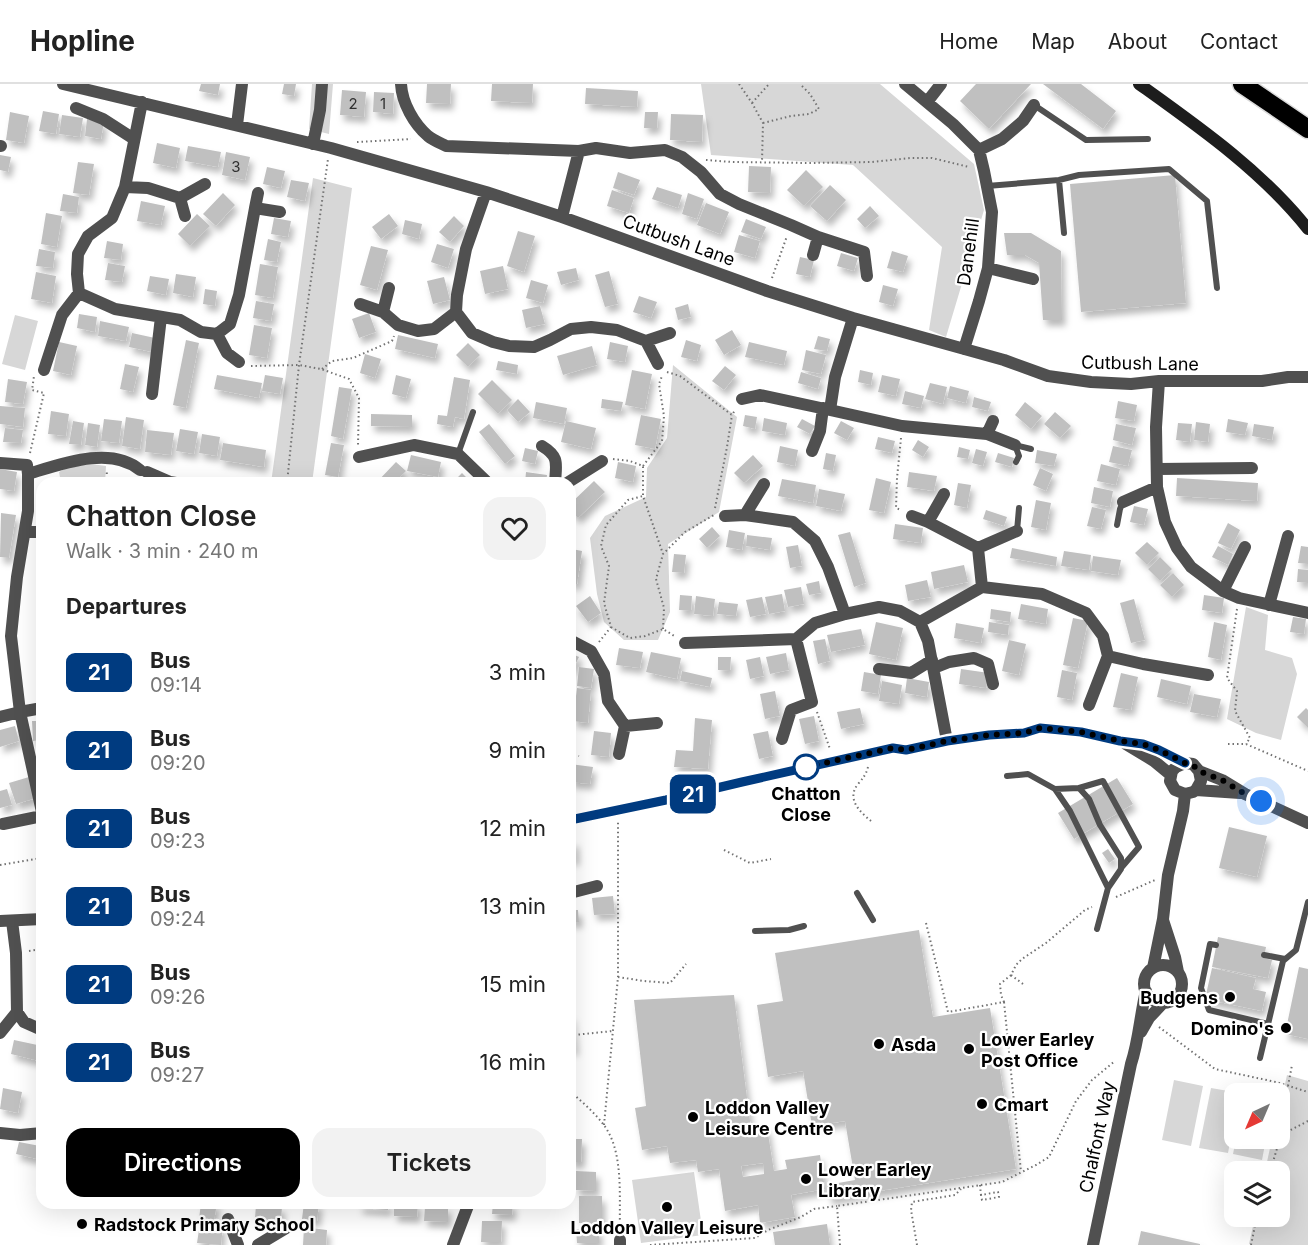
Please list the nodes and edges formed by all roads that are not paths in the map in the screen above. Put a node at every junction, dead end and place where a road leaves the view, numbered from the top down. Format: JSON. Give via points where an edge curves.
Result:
{"nodes":[{"id":1,"x":63,"y":84,"type":"edge"},
{"id":2,"x":242,"y":84,"type":"edge"},
{"id":3,"x":322,"y":84,"type":"edge"},
{"id":4,"x":401,"y":84,"type":"edge"},
{"id":5,"x":905,"y":84,"type":"edge"},
{"id":6,"x":941,"y":84,"type":"edge"},
{"id":7,"x":1139,"y":84,"type":"edge"},
{"id":8,"x":1242,"y":84,"type":"edge"},
{"id":9,"x":142,"y":102,"type":"junction"},
{"id":10,"x":927,"y":102,"type":"junction"},
{"id":11,"x":1034,"y":105,"type":"joint"},
{"id":12,"x":76,"y":108,"type":"dead end"},
{"id":13,"x":237,"y":125,"type":"junction"},
{"id":14,"x":1308,"y":129,"type":"edge"},
{"id":15,"x":134,"y":139,"type":"junction"},
{"id":16,"x":1148,"y":140,"type":"dead end"},
{"id":17,"x":313,"y":144,"type":"junction"},
{"id":18,"x":979,"y":150,"type":"junction"},
{"id":19,"x":579,"y":152,"type":"junction"},
{"id":20,"x":1059,"y":180,"type":"junction"},
{"id":21,"x":205,"y":184,"type":"dead end"},
{"id":22,"x":987,"y":186,"type":"junction"},
{"id":23,"x":125,"y":187,"type":"junction"},
{"id":24,"x":486,"y":192,"type":"junction"},
{"id":25,"x":258,"y":193,"type":"dead end"},
{"id":26,"x":180,"y":198,"type":"junction"},
{"id":27,"x":1291,"y":207,"type":"junction"},
{"id":28,"x":255,"y":208,"type":"junction"},
{"id":29,"x":280,"y":212,"type":"dead end"},
{"id":30,"x":185,"y":216,"type":"dead end"},
{"id":31,"x":562,"y":217,"type":"junction"},
{"id":32,"x":1308,"y":220,"type":"edge"},
{"id":33,"x":1308,"y":229,"type":"edge"},
{"id":34,"x":1064,"y":233,"type":"dead end"},
{"id":35,"x":818,"y":237,"type":"junction"},
{"id":36,"x":813,"y":255,"type":"dead end"},
{"id":37,"x":988,"y":268,"type":"junction"},
{"id":38,"x":867,"y":276,"type":"dead end"},
{"id":39,"x":1033,"y":279,"type":"dead end"},
{"id":40,"x":389,"y":288,"type":"dead end"},
{"id":41,"x":1217,"y":288,"type":"dead end"},
{"id":42,"x":79,"y":292,"type":"junction"},
{"id":43,"x":360,"y":304,"type":"dead end"},
{"id":44,"x":382,"y":312,"type":"junction"},
{"id":45,"x":456,"y":312,"type":"junction"},
{"id":46,"x":161,"y":318,"type":"junction"},
{"id":47,"x":853,"y":318,"type":"junction"},
{"id":48,"x":670,"y":333,"type":"dead end"},
{"id":49,"x":217,"y":334,"type":"junction"},
{"id":50,"x":646,"y":341,"type":"junction"},
{"id":51,"x":964,"y":349,"type":"junction"},
{"id":52,"x":239,"y":362,"type":"road end"},
{"id":53,"x":657,"y":364,"type":"dead end"},
{"id":54,"x":1308,"y":366,"type":"edge"},
{"id":55,"x":40,"y":369,"type":"road end"},
{"id":56,"x":1288,"y":377,"type":"junction"},
{"id":57,"x":1308,"y":377,"type":"edge"},
{"id":58,"x":1159,"y":381,"type":"junction"},
{"id":59,"x":152,"y":394,"type":"dead end"},
{"id":60,"x":742,"y":399,"type":"road end"},
{"id":61,"x":826,"y":409,"type":"junction"},
{"id":62,"x":473,"y":412,"type":"dead end"},
{"id":63,"x":993,"y":421,"type":"dead end"},
{"id":64,"x":987,"y":434,"type":"junction"},
{"id":65,"x":1015,"y":445,"type":"junction"},
{"id":66,"x":542,"y":447,"type":"dead end"},
{"id":67,"x":1031,"y":449,"type":"dead end"},
{"id":68,"x":812,"y":451,"type":"dead end"},
{"id":69,"x":458,"y":454,"type":"junction"},
{"id":70,"x":359,"y":457,"type":"road end"},
{"id":71,"x":602,"y":462,"type":"road end"},
{"id":72,"x":1016,"y":462,"type":"dead end"},
{"id":73,"x":0,"y":463,"type":"edge"},
{"id":74,"x":1252,"y":468,"type":"dead end"},
{"id":75,"x":1158,"y":469,"type":"junction"},
{"id":76,"x":27,"y":470,"type":"junction"},
{"id":77,"x":158,"y":477,"type":"edge"},
{"id":78,"x":482,"y":477,"type":"edge"},
{"id":79,"x":555,"y":477,"type":"edge"},
{"id":80,"x":576,"y":478,"type":"edge"},
{"id":81,"x":764,"y":484,"type":"dead end"},
{"id":82,"x":1157,"y":488,"type":"junction"},
{"id":83,"x":944,"y":494,"type":"dead end"},
{"id":84,"x":1123,"y":502,"type":"joint"},
{"id":85,"x":1019,"y":508,"type":"dead end"},
{"id":86,"x":745,"y":514,"type":"junction"},
{"id":87,"x":725,"y":516,"type":"dead end"},
{"id":88,"x":912,"y":516,"type":"road end"},
{"id":89,"x":928,"y":522,"type":"junction"},
{"id":90,"x":1117,"y":525,"type":"dead end"},
{"id":91,"x":1017,"y":531,"type":"joint"},
{"id":92,"x":25,"y":532,"type":"junction"},
{"id":93,"x":36,"y":532,"type":"edge"},
{"id":94,"x":1288,"y":536,"type":"dead end"},
{"id":95,"x":1245,"y":547,"type":"dead end"},
{"id":96,"x":978,"y":548,"type":"junction"},
{"id":97,"x":982,"y":587,"type":"junction"},
{"id":98,"x":1223,"y":591,"type":"junction"},
{"id":99,"x":1269,"y":605,"type":"junction"},
{"id":100,"x":1308,"y":613,"type":"edge"},
{"id":101,"x":845,"y":614,"type":"junction"},
{"id":102,"x":920,"y":622,"type":"junction"},
{"id":103,"x":796,"y":639,"type":"junction"},
{"id":104,"x":576,"y":643,"type":"edge"},
{"id":105,"x":685,"y":643,"type":"road end"},
{"id":106,"x":1108,"y":656,"type":"junction"},
{"id":107,"x":933,"y":664,"type":"junction"},
{"id":108,"x":879,"y":669,"type":"dead end"},
{"id":109,"x":1208,"y":675,"type":"dead end"},
{"id":110,"x":993,"y":684,"type":"dead end"},
{"id":111,"x":1089,"y":705,"type":"dead end"},
{"id":112,"x":36,"y":709,"type":"edge"},
{"id":113,"x":20,"y":711,"type":"junction"},
{"id":114,"x":0,"y":717,"type":"edge"},
{"id":115,"x":657,"y":723,"type":"dead end"},
{"id":116,"x":625,"y":726,"type":"junction"},
{"id":117,"x":782,"y":739,"type":"dead end"},
{"id":118,"x":947,"y":741,"type":"junction"},
{"id":119,"x":1120,"y":741,"type":"junction"},
{"id":120,"x":619,"y":754,"type":"dead end"},
{"id":121,"x":1185,"y":763,"type":"junction"},
{"id":122,"x":1199,"y":771,"type":"junction"},
{"id":123,"x":1006,"y":776,"type":"dead end"},
{"id":124,"x":1171,"y":776,"type":"junction"},
{"id":125,"x":36,"y":786,"type":"edge"},
{"id":126,"x":1079,"y":788,"type":"junction"},
{"id":127,"x":1055,"y":789,"type":"junction"},
{"id":128,"x":1191,"y":792,"type":"junction"},
{"id":129,"x":1245,"y":794,"type":"junction"},
{"id":130,"x":36,"y":816,"type":"edge"},
{"id":131,"x":576,"y":819,"type":"edge"},
{"id":132,"x":1308,"y":823,"type":"edge"},
{"id":133,"x":3,"y":824,"type":"dead end"},
{"id":134,"x":1121,"y":869,"type":"junction"},
{"id":135,"x":597,"y":886,"type":"dead end"},
{"id":136,"x":1108,"y":888,"type":"junction"},
{"id":137,"x":576,"y":891,"type":"edge"},
{"id":138,"x":857,"y":893,"type":"dead end"},
{"id":139,"x":1308,"y":902,"type":"edge"},
{"id":140,"x":36,"y":919,"type":"edge"},
{"id":141,"x":1163,"y":919,"type":"junction"},
{"id":142,"x":873,"y":920,"type":"dead end"},
{"id":143,"x":6,"y":921,"type":"edge"},
{"id":144,"x":804,"y":926,"type":"dead end"},
{"id":145,"x":1097,"y":929,"type":"dead end"},
{"id":146,"x":755,"y":931,"type":"dead end"},
{"id":147,"x":1216,"y":945,"type":"dead end"},
{"id":148,"x":1264,"y":955,"type":"dead end"},
{"id":149,"x":1285,"y":959,"type":"junction"},
{"id":150,"x":1153,"y":968,"type":"junction"},
{"id":151,"x":1178,"y":972,"type":"junction"},
{"id":152,"x":1146,"y":991,"type":"junction"},
{"id":153,"x":1164,"y":1002,"type":"junction"},
{"id":154,"x":17,"y":1012,"type":"junction"},
{"id":155,"x":1268,"y":1024,"type":"junction"},
{"id":156,"x":36,"y":1027,"type":"edge"},
{"id":157,"x":0,"y":1033,"type":"edge"},
{"id":158,"x":1138,"y":1036,"type":"junction"},
{"id":159,"x":1260,"y":1058,"type":"dead end"},
{"id":160,"x":0,"y":1133,"type":"edge"},
{"id":161,"x":36,"y":1134,"type":"edge"},
{"id":162,"x":467,"y":1209,"type":"edge"},
{"id":163,"x":228,"y":1219,"type":"dead end"},
{"id":164,"x":286,"y":1228,"type":"dead end"},
{"id":165,"x":238,"y":1245,"type":"edge"},
{"id":166,"x":258,"y":1245,"type":"edge"},
{"id":167,"x":453,"y":1245,"type":"edge"},
{"id":168,"x":1093,"y":1245,"type":"edge"}],
"edges":[{"from":1,"to":9,"type":"street","name":"Cutbush Lane"},
{"from":2,"to":13,"type":"street"},
{"from":3,"to":17,"type":"street"},
{"from":4,"to":19,"type":"street","via":[[401,93],[415,123],[430,138],[446,146]]},
{"from":5,"to":10,"type":"street"},
{"from":6,"to":10,"type":"street"},
{"from":7,"to":27,"type":"main road","via":[[1238,159]]},
{"from":8,"to":14,"type":"highway"},
{"from":9,"to":13,"type":"street","name":"Cutbush Lane"},
{"from":9,"to":15,"type":"street"},
{"from":10,"to":18,"type":"street"},
{"from":11,"to":16,"type":"lane","via":[[1086,140]]},
{"from":11,"to":18,"type":"street","via":[[1002,139]]},
{"from":12,"to":15,"type":"street","via":[[103,119]]},
{"from":13,"to":17,"type":"street","name":"Cutbush Lane"},
{"from":15,"to":23,"type":"street"},
{"from":17,"to":24,"type":"street","name":"Cutbush Lane"},
{"from":18,"to":22,"type":"street","name":"Danehill"},
{"from":19,"to":31,"type":"street"},
{"from":19,"to":35,"type":"street","via":[[596,148],[630,153],[665,150],[701,172],[720,194]]},
{"from":20,"to":22,"type":"lane"},
{"from":20,"to":34,"type":"lane"},
{"from":20,"to":41,"type":"lane","via":[[1169,169],[1207,201]]},
{"from":21,"to":26,"type":"street"},
{"from":22,"to":37,"type":"street","name":"Danehill","via":[[992,212]]},
{"from":23,"to":26,"type":"street","via":[[148,188]]},
{"from":23,"to":42,"type":"street","via":[[112,218],[88,236],[78,254]]},
{"from":24,"to":31,"type":"street","name":"Cutbush Lane"},
{"from":24,"to":45,"type":"street","via":[[466,249]]},
{"from":25,"to":28,"type":"street"},
{"from":26,"to":30,"type":"street"},
{"from":27,"to":32,"type":"main road"},
{"from":27,"to":33,"type":"main road"},
{"from":28,"to":29,"type":"street"},
{"from":28,"to":49,"type":"street","via":[[230,324]]},
{"from":31,"to":47,"type":"street","name":"Cutbush Lane"},
{"from":35,"to":36,"type":"street"},
{"from":35,"to":38,"type":"street","via":[[864,252]]},
{"from":37,"to":39,"type":"street"},
{"from":37,"to":51,"type":"street","name":"Danehill"},
{"from":40,"to":44,"type":"street"},
{"from":42,"to":46,"type":"street","via":[[115,309]]},
{"from":42,"to":55,"type":"street","via":[[62,315]]},
{"from":43,"to":44,"type":"street"},
{"from":44,"to":45,"type":"street","via":[[398,325],[418,332],[434,329]]},
{"from":45,"to":50,"type":"street","via":[[472,333],[508,346],[534,347],[571,328],[591,327],[617,330]]},
{"from":46,"to":49,"type":"street","via":[[180,320],[201,332]]},
{"from":46,"to":59,"type":"street"},
{"from":47,"to":51,"type":"street","name":"Cutbush Lane"},
{"from":47,"to":61,"type":"street"},
{"from":48,"to":50,"type":"street"},
{"from":49,"to":52,"type":"street","via":[[227,353]]},
{"from":50,"to":53,"type":"street"},
{"from":51,"to":58,"type":"street","name":"Cutbush Lane","via":[[1048,376],[1131,384]]},
{"from":54,"to":56,"type":"street","name":"Cutbush Lane"},
{"from":56,"to":57,"type":"street","name":"Cutbush Lane"},
{"from":56,"to":58,"type":"street","name":"Cutbush Lane","via":[[1262,381]]},
{"from":58,"to":75,"type":"street"},
{"from":60,"to":61,"type":"street","via":[[758,389]]},
{"from":61,"to":64,"type":"street","via":[[902,426]]},
{"from":61,"to":68,"type":"street"},
{"from":62,"to":69,"type":"lane"},
{"from":63,"to":64,"type":"street"},
{"from":64,"to":65,"type":"street"},
{"from":65,"to":67,"type":"lane"},
{"from":65,"to":72,"type":"lane","via":[[1019,456]]},
{"from":66,"to":79,"type":"street","via":[[553,453]]},
{"from":69,"to":70,"type":"street","via":[[414,445]]},
{"from":69,"to":78,"type":"street"},
{"from":71,"to":80,"type":"street"},
{"from":73,"to":76,"type":"street"},
{"from":74,"to":75,"type":"street"},
{"from":75,"to":82,"type":"street"},
{"from":76,"to":77,"type":"street","via":[[104,457],[133,464]]},
{"from":76,"to":92,"type":"street"},
{"from":81,"to":86,"type":"street"},
{"from":82,"to":84,"type":"street"},
{"from":82,"to":98,"type":"street","via":[[1165,522],[1177,548],[1191,567]]},
{"from":83,"to":89,"type":"street"},
{"from":84,"to":90,"type":"lane"},
{"from":85,"to":91,"type":"lane"},
{"from":86,"to":87,"type":"street"},
{"from":86,"to":101,"type":"street","via":[[793,522],[815,541]]},
{"from":88,"to":89,"type":"street"},
{"from":89,"to":96,"type":"street"},
{"from":91,"to":96,"type":"street"},
{"from":92,"to":93,"type":"street"},
{"from":92,"to":113,"type":"street","via":[[11,636]]},
{"from":94,"to":99,"type":"street"},
{"from":95,"to":98,"type":"street"},
{"from":96,"to":97,"type":"street"},
{"from":97,"to":102,"type":"street"},
{"from":97,"to":106,"type":"street","via":[[1042,594],[1086,613],[1102,636]]},
{"from":98,"to":99,"type":"street"},
{"from":99,"to":100,"type":"street"},
{"from":101,"to":102,"type":"street","via":[[879,607],[900,611]]},
{"from":101,"to":103,"type":"street","via":[[815,623]]},
{"from":102,"to":107,"type":"street"},
{"from":103,"to":105,"type":"street"},
{"from":103,"to":117,"type":"street","via":[[812,702],[792,710]]},
{"from":104,"to":116,"type":"street","via":[[591,651],[604,674],[608,701]]},
{"from":106,"to":109,"type":"street"},
{"from":106,"to":111,"type":"street"},
{"from":107,"to":108,"type":"street","via":[[911,673]]},
{"from":107,"to":110,"type":"street","via":[[974,657],[988,664]]},
{"from":107,"to":118,"type":"street"},
{"from":112,"to":113,"type":"street"},
{"from":113,"to":114,"type":"street"},
{"from":113,"to":125,"type":"street"},
{"from":115,"to":116,"type":"street"},
{"from":116,"to":120,"type":"street"},
{"from":118,"to":119,"type":"street","via":[[1040,728]]},
{"from":118,"to":131,"type":"street","via":[[854,756]]},
{"from":119,"to":121,"type":"street","via":[[1143,744]]},
{"from":119,"to":124,"type":"street"},
{"from":121,"to":122,"type":"street"},
{"from":121,"to":124,"type":"street","via":[[1176,767]]},
{"from":122,"to":128,"type":"street","via":[[1201,781]]},
{"from":122,"to":129,"type":"street"},
{"from":123,"to":127,"type":"lane","via":[[1028,774]]},
{"from":124,"to":128,"type":"street","via":[[1175,790]]},
{"from":126,"to":127,"type":"lane"},
{"from":126,"to":134,"type":"lane","via":[[1121,858]]},
{"from":126,"to":134,"type":"lane","via":[[1103,781],[1139,847]]},
{"from":127,"to":136,"type":"lane"},
{"from":128,"to":129,"type":"street"},
{"from":128,"to":141,"type":"street","via":[[1168,875]]},
{"from":129,"to":132,"type":"street"},
{"from":130,"to":133,"type":"street"},
{"from":134,"to":136,"type":"lane"},
{"from":135,"to":137,"type":"street"},
{"from":136,"to":145,"type":"lane"},
{"from":138,"to":142,"type":"lane"},
{"from":139,"to":149,"type":"lane","via":[[1296,950]]},
{"from":140,"to":143,"type":"street"},
{"from":141,"to":150,"type":"street"},
{"from":141,"to":151,"type":"street"},
{"from":143,"to":154,"type":"street","via":[[16,953]]},
{"from":144,"to":146,"type":"lane"},
{"from":147,"to":155,"type":"lane","via":[[1210,944],[1201,988],[1209,1010]]},
{"from":148,"to":149,"type":"lane"},
{"from":149,"to":155,"type":"lane"},
{"from":150,"to":151,"type":"street","via":[[1163,965]]},
{"from":150,"to":152,"type":"street","via":[[1146,976]]},
{"from":151,"to":153,"type":"street","via":[[1182,981],[1180,992]]},
{"from":152,"to":153,"type":"street","via":[[1154,1000]]},
{"from":152,"to":158,"type":"street","name":"Chalfont Way"},
{"from":153,"to":158,"type":"street","name":"Chalfont Way"},
{"from":154,"to":156,"type":"street","via":[[24,1022]]},
{"from":154,"to":157,"type":"street"},
{"from":155,"to":159,"type":"lane"},
{"from":158,"to":168,"type":"street","name":"Chalfont Way"},
{"from":160,"to":161,"type":"street"},
{"from":162,"to":167,"type":"street"},
{"from":163,"to":165,"type":"street"},
{"from":164,"to":166,"type":"street"}]}
